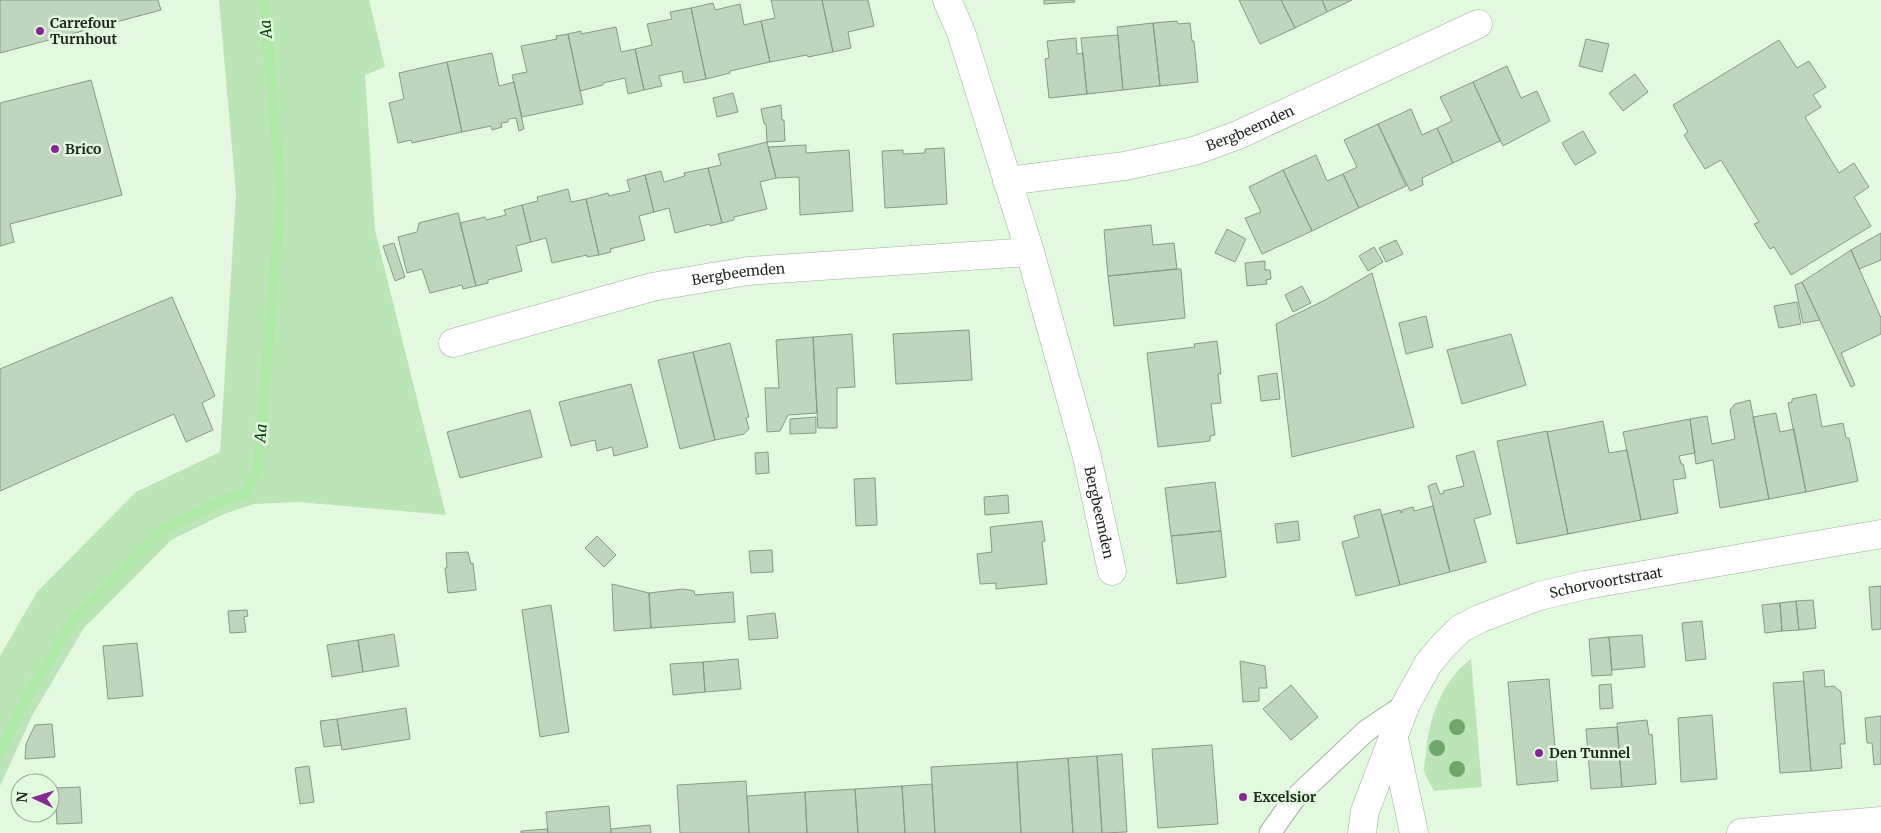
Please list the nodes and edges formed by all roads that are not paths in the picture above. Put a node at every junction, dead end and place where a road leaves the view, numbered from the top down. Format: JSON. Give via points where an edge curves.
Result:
{"nodes":[{"id":1,"x":947,"y":0,"type":"edge"},
{"id":2,"x":1478,"y":24,"type":"dead end"},
{"id":3,"x":1007,"y":180,"type":"junction"},
{"id":4,"x":1030,"y":252,"type":"junction"},
{"id":5,"x":452,"y":343,"type":"dead end"},
{"id":6,"x":1881,"y":534,"type":"edge"},
{"id":7,"x":1112,"y":571,"type":"dead end"},
{"id":8,"x":1406,"y":704,"type":"junction"},
{"id":9,"x":1393,"y":734,"type":"junction"},
{"id":10,"x":1881,"y":821,"type":"edge"},
{"id":11,"x":1270,"y":833,"type":"edge"},
{"id":12,"x":1362,"y":833,"type":"edge"},
{"id":13,"x":1414,"y":833,"type":"edge"},
{"id":14,"x":1741,"y":833,"type":"edge"}],
"edges":[{"from":1,"to":3,"type":"street","name":"Bergbeemden","via":[[961,32]]},
{"from":2,"to":3,"type":"street","name":"Bergbeemden","via":[[1238,135],[1194,151],[1125,166]]},
{"from":3,"to":4,"type":"street","name":"Bergbeemden"},
{"from":4,"to":5,"type":"street","name":"Bergbeemden","via":[[748,271],[652,287]]},
{"from":4,"to":7,"type":"street","name":"Bergbeemden","via":[[1088,457]]},
{"from":6,"to":8,"type":"street","name":"Schorvoortstraat","via":[[1539,596],[1460,629],[1428,664]]},
{"from":8,"to":9,"type":"street","name":"Schorvoortstraat"},
{"from":8,"to":11,"type":"lane","via":[[1366,731],[1294,799]]},
{"from":9,"to":12,"type":"street","name":"Schorvoortstraat","via":[[1364,810]]},
{"from":9,"to":13,"type":"street"},
{"from":10,"to":14,"type":"street"}]}
